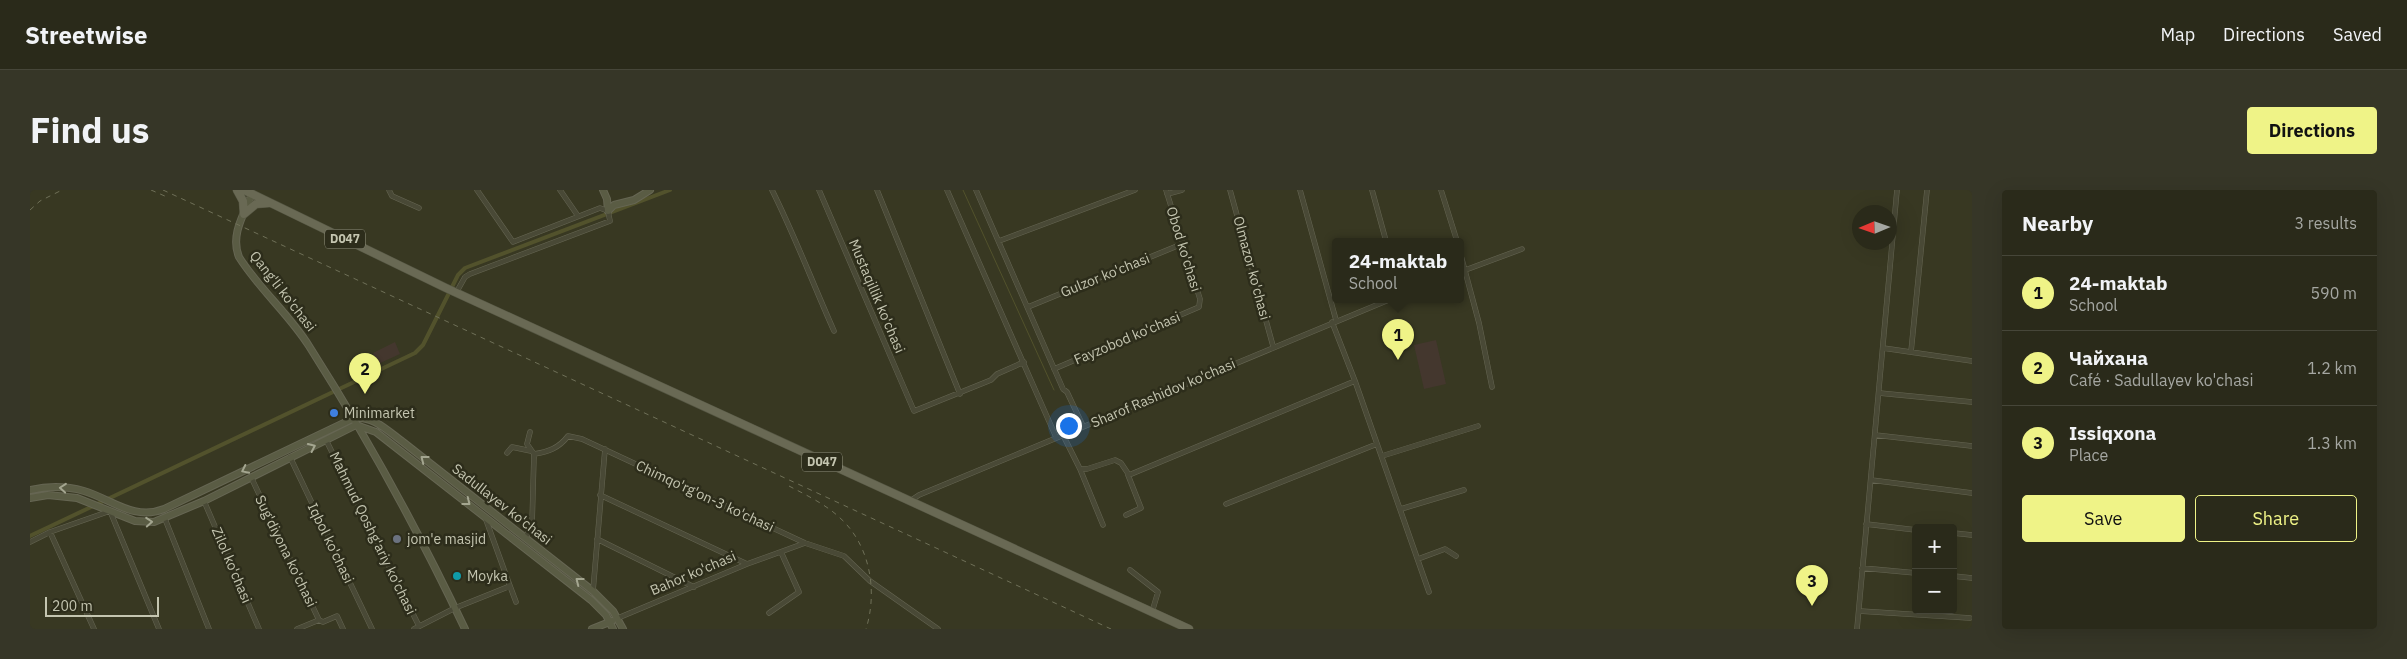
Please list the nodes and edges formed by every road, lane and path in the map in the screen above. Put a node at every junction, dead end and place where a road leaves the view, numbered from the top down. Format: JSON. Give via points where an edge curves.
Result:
{"nodes":[{"id":1,"x":237,"y":190,"type":"edge"},
{"id":2,"x":389,"y":190,"type":"edge"},
{"id":3,"x":477,"y":190,"type":"edge"},
{"id":4,"x":560,"y":190,"type":"edge"},
{"id":5,"x":603,"y":190,"type":"edge"},
{"id":6,"x":650,"y":190,"type":"edge"},
{"id":7,"x":772,"y":190,"type":"edge"},
{"id":8,"x":819,"y":190,"type":"edge"},
{"id":9,"x":877,"y":190,"type":"edge"},
{"id":10,"x":948,"y":190,"type":"edge"},
{"id":11,"x":976,"y":190,"type":"edge"},
{"id":12,"x":1135,"y":190,"type":"edge"},
{"id":13,"x":1182,"y":190,"type":"edge"},
{"id":14,"x":1230,"y":190,"type":"edge"},
{"id":15,"x":1300,"y":190,"type":"edge"},
{"id":16,"x":1372,"y":190,"type":"edge"},
{"id":17,"x":1441,"y":190,"type":"edge"},
{"id":18,"x":1897,"y":190,"type":"edge"},
{"id":19,"x":1927,"y":190,"type":"edge"},
{"id":20,"x":248,"y":192,"type":"edge"},
{"id":21,"x":1166,"y":192,"type":"edge"},
{"id":22,"x":271,"y":203,"type":"junction"},
{"id":23,"x":419,"y":208,"type":"dead end"},
{"id":24,"x":608,"y":211,"type":"junction"},
{"id":25,"x":244,"y":214,"type":"junction"},
{"id":26,"x":578,"y":216,"type":"junction"},
{"id":27,"x":1385,"y":238,"type":"edge"},
{"id":28,"x":1456,"y":238,"type":"edge"},
{"id":29,"x":999,"y":241,"type":"junction"},
{"id":30,"x":1182,"y":244,"type":"junction"},
{"id":31,"x":1522,"y":249,"type":"dead end"},
{"id":32,"x":1464,"y":264,"type":"edge"},
{"id":33,"x":1466,"y":270,"type":"junction"},
{"id":34,"x":456,"y":293,"type":"junction"},
{"id":35,"x":1381,"y":303,"type":"edge"},
{"id":36,"x":1028,"y":307,"type":"junction"},
{"id":37,"x":1199,"y":307,"type":"joint"},
{"id":38,"x":1334,"y":321,"type":"junction"},
{"id":39,"x":834,"y":331,"type":"dead end"},
{"id":40,"x":1273,"y":346,"type":"junction"},
{"id":41,"x":1883,"y":348,"type":"junction"},
{"id":42,"x":1911,"y":352,"type":"junction"},
{"id":43,"x":1972,"y":360,"type":"edge"},
{"id":44,"x":1024,"y":362,"type":"junction"},
{"id":45,"x":1054,"y":369,"type":"junction"},
{"id":46,"x":1355,"y":381,"type":"junction"},
{"id":47,"x":1492,"y":386,"type":"dead end"},
{"id":48,"x":1879,"y":392,"type":"junction"},
{"id":49,"x":960,"y":394,"type":"junction"},
{"id":50,"x":1972,"y":402,"type":"edge"},
{"id":51,"x":352,"y":419,"type":"junction"},
{"id":52,"x":356,"y":425,"type":"junction"},
{"id":53,"x":1083,"y":426,"type":"junction"},
{"id":54,"x":1478,"y":426,"type":"dead end"},
{"id":55,"x":530,"y":432,"type":"dead end"},
{"id":56,"x":1064,"y":435,"type":"junction"},
{"id":57,"x":1875,"y":436,"type":"junction"},
{"id":58,"x":1056,"y":438,"type":"junction"},
{"id":59,"x":326,"y":440,"type":"junction"},
{"id":60,"x":1377,"y":444,"type":"junction"},
{"id":61,"x":1972,"y":446,"type":"edge"},
{"id":62,"x":605,"y":449,"type":"junction"},
{"id":63,"x":507,"y":453,"type":"dead end"},
{"id":64,"x":532,"y":453,"type":"junction"},
{"id":65,"x":1382,"y":456,"type":"junction"},
{"id":66,"x":290,"y":457,"type":"junction"},
{"id":67,"x":1080,"y":469,"type":"junction"},
{"id":68,"x":1128,"y":475,"type":"junction"},
{"id":69,"x":251,"y":477,"type":"junction"},
{"id":70,"x":1871,"y":480,"type":"junction"},
{"id":71,"x":30,"y":490,"type":"edge"},
{"id":72,"x":1464,"y":490,"type":"dead end"},
{"id":73,"x":1972,"y":493,"type":"edge"},
{"id":74,"x":600,"y":495,"type":"junction"},
{"id":75,"x":30,"y":498,"type":"edge"},
{"id":76,"x":204,"y":500,"type":"junction"},
{"id":77,"x":909,"y":502,"type":"junction"},
{"id":78,"x":1226,"y":504,"type":"dead end"},
{"id":79,"x":1401,"y":509,"type":"junction"},
{"id":80,"x":110,"y":511,"type":"junction"},
{"id":81,"x":1126,"y":515,"type":"dead end"},
{"id":82,"x":484,"y":516,"type":"junction"},
{"id":83,"x":165,"y":519,"type":"junction"},
{"id":84,"x":1866,"y":524,"type":"junction"},
{"id":85,"x":1103,"y":525,"type":"dead end"},
{"id":86,"x":1912,"y":530,"type":"edge"},
{"id":87,"x":50,"y":532,"type":"junction"},
{"id":88,"x":1957,"y":533,"type":"edge"},
{"id":89,"x":1972,"y":535,"type":"edge"},
{"id":90,"x":525,"y":538,"type":"junction"},
{"id":91,"x":597,"y":539,"type":"junction"},
{"id":92,"x":30,"y":542,"type":"edge"},
{"id":93,"x":805,"y":543,"type":"junction"},
{"id":94,"x":781,"y":552,"type":"junction"},
{"id":95,"x":1456,"y":556,"type":"dead end"},
{"id":96,"x":1418,"y":559,"type":"junction"},
{"id":97,"x":747,"y":564,"type":"junction"},
{"id":98,"x":1862,"y":568,"type":"junction"},
{"id":99,"x":1130,"y":570,"type":"dead end"},
{"id":100,"x":1912,"y":572,"type":"edge"},
{"id":101,"x":1957,"y":576,"type":"edge"},
{"id":102,"x":1972,"y":578,"type":"edge"},
{"id":103,"x":510,"y":586,"type":"junction"},
{"id":104,"x":694,"y":587,"type":"junction"},
{"id":105,"x":593,"y":591,"type":"junction"},
{"id":106,"x":1429,"y":592,"type":"dead end"},
{"id":107,"x":516,"y":602,"type":"dead end"},
{"id":108,"x":455,"y":608,"type":"junction"},
{"id":109,"x":1859,"y":611,"type":"junction"},
{"id":110,"x":1152,"y":612,"type":"junction"},
{"id":111,"x":769,"y":613,"type":"dead end"},
{"id":112,"x":618,"y":618,"type":"junction"},
{"id":113,"x":1970,"y":618,"type":"dead end"},
{"id":114,"x":319,"y":620,"type":"junction"},
{"id":115,"x":610,"y":621,"type":"junction"},
{"id":116,"x":419,"y":626,"type":"junction"},
{"id":117,"x":94,"y":629,"type":"edge"},
{"id":118,"x":159,"y":629,"type":"edge"},
{"id":119,"x":209,"y":629,"type":"edge"},
{"id":120,"x":259,"y":629,"type":"edge"},
{"id":121,"x":297,"y":629,"type":"edge"},
{"id":122,"x":343,"y":629,"type":"edge"},
{"id":123,"x":372,"y":629,"type":"edge"},
{"id":124,"x":414,"y":629,"type":"edge"},
{"id":125,"x":465,"y":629,"type":"edge"},
{"id":126,"x":592,"y":629,"type":"edge"},
{"id":127,"x":613,"y":629,"type":"edge"},
{"id":128,"x":622,"y":629,"type":"edge"},
{"id":129,"x":938,"y":629,"type":"edge"},
{"id":130,"x":1189,"y":629,"type":"edge"},
{"id":131,"x":1857,"y":629,"type":"edge"}],
"edges":[{"from":1,"to":25,"type":"main road","via":[[243,201]]},
{"from":2,"to":23,"type":"street","via":[[392,196]]},
{"from":3,"to":26,"type":"street","via":[[513,242]]},
{"from":4,"to":26,"type":"street"},
{"from":5,"to":24,"type":"main road"},
{"from":6,"to":24,"type":"main road","via":[[634,200],[614,205]]},
{"from":7,"to":39,"type":"street"},
{"from":8,"to":49,"type":"street","name":"Mustaqillik ko'chasi","via":[[914,411]]},
{"from":9,"to":49,"type":"street"},
{"from":10,"to":44,"type":"street"},
{"from":11,"to":29,"type":"street"},
{"from":12,"to":29,"type":"street"},
{"from":13,"to":21,"type":"street"},
{"from":14,"to":40,"type":"street","name":"Olmazor ko'chasi"},
{"from":15,"to":38,"type":"street"},
{"from":16,"to":27,"type":"street"},
{"from":17,"to":28,"type":"street"},
{"from":18,"to":41,"type":"street"},
{"from":19,"to":42,"type":"street"},
{"from":20,"to":22,"type":"main road","number":"D047"},
{"from":20,"to":25,"type":"main road","name":"Qang'li ko'chasi"},
{"from":21,"to":30,"type":"street","name":"Obod ko'chasi"},
{"from":22,"to":25,"type":"main road","via":[[256,204]]},
{"from":22,"to":34,"type":"main road","number":"D047"},
{"from":24,"to":26,"type":"street","via":[[600,208]]},
{"from":24,"to":34,"type":"street","via":[[610,221],[470,274]]},
{"from":25,"to":51,"type":"main road","name":"Qang'li ko'chasi","via":[[235,240],[240,256],[308,344]]},
{"from":29,"to":36,"type":"street"},
{"from":30,"to":36,"type":"street","name":"Gulzor ko'chasi"},
{"from":30,"to":37,"type":"street","name":"Obod ko'chasi","via":[[1200,299]]},
{"from":31,"to":33,"type":"street"},
{"from":32,"to":33,"type":"street"},
{"from":33,"to":47,"type":"street"},
{"from":34,"to":77,"type":"main road","number":"D047"},
{"from":35,"to":38,"type":"street","name":"Sharof Rashidov ko'chasi"},
{"from":36,"to":45,"type":"street"},
{"from":37,"to":45,"type":"street","name":"Fayzobod ko'chasi"},
{"from":38,"to":40,"type":"street","name":"Sharof Rashidov ko'chasi"},
{"from":38,"to":46,"type":"street"},
{"from":40,"to":53,"type":"street","name":"Sharof Rashidov ko'chasi"},
{"from":41,"to":42,"type":"street"},
{"from":41,"to":48,"type":"street"},
{"from":42,"to":43,"type":"street"},
{"from":44,"to":49,"type":"street"},
{"from":44,"to":58,"type":"street"},
{"from":45,"to":53,"type":"street"},
{"from":46,"to":60,"type":"street"},
{"from":46,"to":68,"type":"street"},
{"from":48,"to":50,"type":"street"},
{"from":48,"to":57,"type":"street"},
{"from":51,"to":52,"type":"main road","name":"Qang'li ko'chasi"},
{"from":51,"to":71,"type":"main road","one_way":true,"via":[[160,511],[140,513],[96,495],[60,487]]},
{"from":90,"to":51,"type":"main road","name":"Sadullayev ko'chasi","one_way":true,"via":[[374,422],[362,417]]},
{"from":52,"to":59,"type":"main road"},
{"from":52,"to":82,"type":"main road","one_way":true,"via":[[376,432]]},
{"from":52,"to":108,"type":"main road","name":"Qang'li ko'chasi","via":[[408,514]]},
{"from":53,"to":56,"type":"street","name":"Sharof Rashidov ko'chasi"},
{"from":54,"to":65,"type":"street"},
{"from":55,"to":64,"type":"street","via":[[527,444]]},
{"from":56,"to":58,"type":"street","name":"Sharof Rashidov ko'chasi"},
{"from":56,"to":67,"type":"street"},
{"from":57,"to":61,"type":"street"},
{"from":57,"to":70,"type":"street"},
{"from":58,"to":77,"type":"street","name":"Sharof Rashidov ko'chasi","via":[[918,495]]},
{"from":66,"to":59,"type":"main road","one_way":true},
{"from":59,"to":116,"type":"street","name":"Mahmud Qoshg'ariy ko'chasi"},
{"from":60,"to":65,"type":"street"},
{"from":60,"to":78,"type":"street"},
{"from":62,"to":64,"type":"street","name":"Chimqo'rg'on-3 ko'chasi","via":[[568,436],[549,451]]},
{"from":62,"to":74,"type":"street"},
{"from":62,"to":93,"type":"street","name":"Chimqo'rg'on-3 ko'chasi"},
{"from":63,"to":64,"type":"street","via":[[512,447]]},
{"from":64,"to":90,"type":"street","via":[[532,526]]},
{"from":65,"to":79,"type":"street"},
{"from":66,"to":69,"type":"main road"},
{"from":66,"to":123,"type":"street","name":"Iqbol ko'chasi"},
{"from":67,"to":68,"type":"street","via":[[1115,460],[1121,463]]},
{"from":67,"to":85,"type":"street"},
{"from":68,"to":81,"type":"street","via":[[1141,508]]},
{"from":69,"to":76,"type":"main road"},
{"from":69,"to":114,"type":"street","name":"Sug'diyona ko'chasi"},
{"from":70,"to":73,"type":"street"},
{"from":70,"to":84,"type":"street"},
{"from":72,"to":79,"type":"street"},
{"from":74,"to":91,"type":"street"},
{"from":74,"to":97,"type":"street"},
{"from":75,"to":80,"type":"main road","via":[[58,496],[87,501]]},
{"from":76,"to":83,"type":"main road"},
{"from":76,"to":120,"type":"street","name":"Zilol ko'chasi"},
{"from":77,"to":110,"type":"main road","number":"D047"},
{"from":79,"to":96,"type":"street"},
{"from":80,"to":83,"type":"main road","one_way":true,"via":[[143,523]]},
{"from":80,"to":87,"type":"street"},
{"from":80,"to":118,"type":"street"},
{"from":82,"to":103,"type":"street"},
{"from":82,"to":115,"type":"main road","via":[[591,600]]},
{"from":83,"to":119,"type":"street"},
{"from":84,"to":86,"type":"street"},
{"from":84,"to":98,"type":"street"},
{"from":87,"to":92,"type":"street"},
{"from":87,"to":117,"type":"street"},
{"from":88,"to":89,"type":"street"},
{"from":105,"to":90,"type":"main road","name":"Sadullayev ko'chasi","one_way":true},
{"from":91,"to":104,"type":"street"},
{"from":91,"to":105,"type":"street"},
{"from":93,"to":94,"type":"street","name":"Bahor ko'chasi"},
{"from":93,"to":129,"type":"street","name":"Chimqo'rg'on-3 ko'chasi","via":[[844,556],[870,581]]},
{"from":94,"to":97,"type":"street","name":"Bahor ko'chasi"},
{"from":94,"to":111,"type":"street","via":[[800,592]]},
{"from":95,"to":96,"type":"street","via":[[1445,549]]},
{"from":96,"to":106,"type":"street"},
{"from":97,"to":104,"type":"street","name":"Bahor ko'chasi"},
{"from":98,"to":100,"type":"street"},
{"from":98,"to":109,"type":"street"},
{"from":99,"to":110,"type":"street","via":[[1158,592]]},
{"from":101,"to":102,"type":"street"},
{"from":103,"to":107,"type":"street"},
{"from":103,"to":108,"type":"street"},
{"from":104,"to":112,"type":"street","name":"Bahor ko'chasi"},
{"from":105,"to":112,"type":"main road","name":"Sadullayev ko'chasi"},
{"from":108,"to":116,"type":"street"},
{"from":108,"to":125,"type":"main road","name":"Qang'li ko'chasi"},
{"from":109,"to":113,"type":"street"},
{"from":109,"to":131,"type":"street"},
{"from":110,"to":130,"type":"main road","number":"D047"},
{"from":112,"to":115,"type":"main road","name":"Bahor ko'chasi"},
{"from":112,"to":128,"type":"main road","name":"Sadullayev ko'chasi"},
{"from":114,"to":121,"type":"street"},
{"from":114,"to":122,"type":"street","name":"Sug'diyona ko'chasi","via":[[323,622],[337,616]]},
{"from":115,"to":126,"type":"main road","name":"Bahor ko'chasi"},
{"from":115,"to":127,"type":"main road"},
{"from":116,"to":124,"type":"street"}]}
